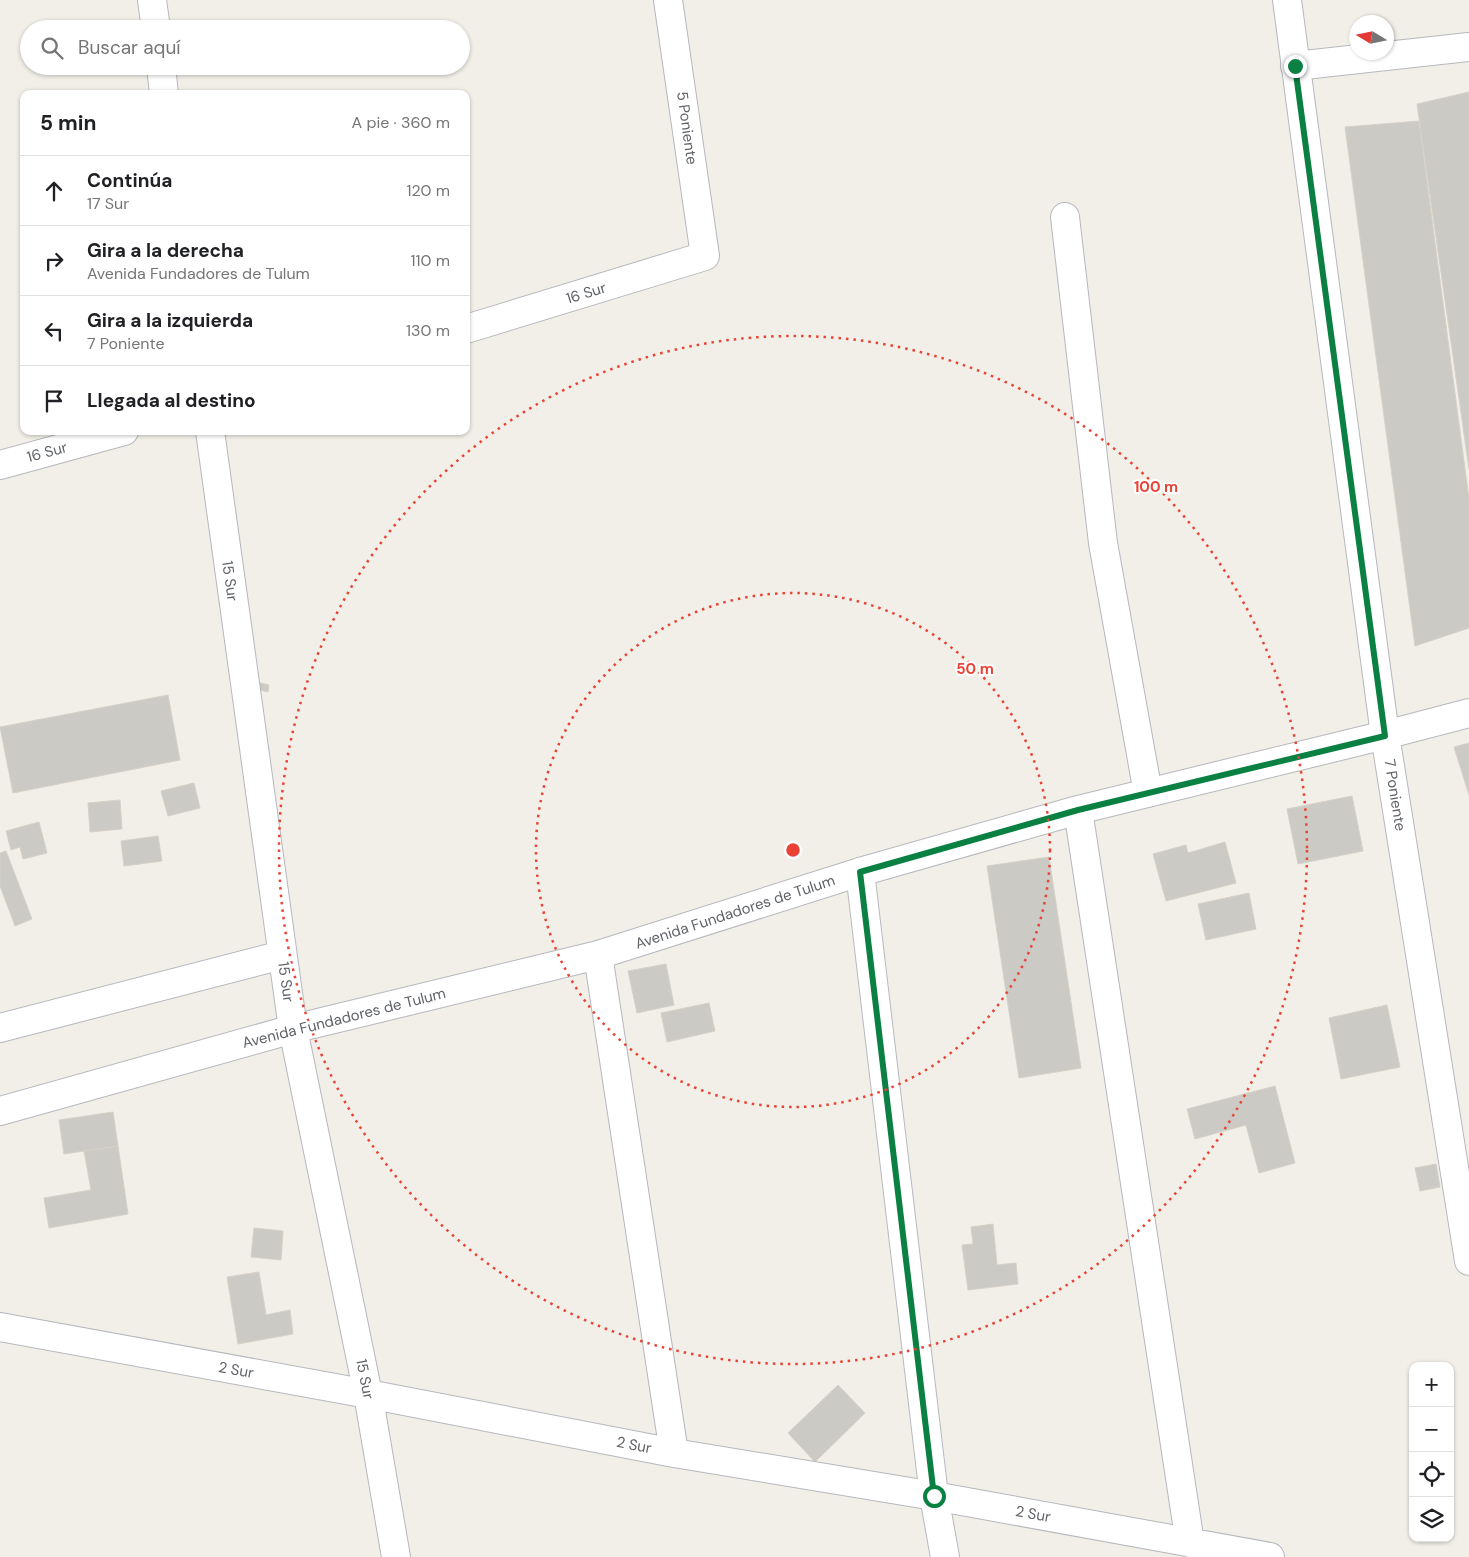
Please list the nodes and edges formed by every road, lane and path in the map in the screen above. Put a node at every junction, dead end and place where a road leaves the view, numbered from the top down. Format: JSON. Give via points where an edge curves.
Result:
{"nodes":[{"id":1,"x":152,"y":0,"type":"edge"},
{"id":2,"x":668,"y":0,"type":"edge"},
{"id":3,"x":1287,"y":0,"type":"edge"},
{"id":4,"x":155,"y":20,"type":"edge"},
{"id":5,"x":1469,"y":47,"type":"edge"},
{"id":6,"x":1295,"y":66,"type":"junction"},
{"id":7,"x":162,"y":75,"type":"edge"},
{"id":8,"x":164,"y":90,"type":"edge"},
{"id":9,"x":1065,"y":217,"type":"dead end"},
{"id":10,"x":705,"y":256,"type":"joint"},
{"id":11,"x":470,"y":328,"type":"edge"},
{"id":12,"x":109,"y":435,"type":"edge"},
{"id":13,"x":211,"y":435,"type":"edge"},
{"id":14,"x":0,"y":465,"type":"edge"},
{"id":15,"x":1469,"y":713,"type":"edge"},
{"id":16,"x":1385,"y":736,"type":"junction"},
{"id":17,"x":1148,"y":793,"type":"junction"},
{"id":18,"x":1078,"y":810,"type":"junction"},
{"id":19,"x":860,"y":872,"type":"junction"},
{"id":20,"x":282,"y":955,"type":"junction"},
{"id":21,"x":598,"y":955,"type":"junction"},
{"id":22,"x":0,"y":1028,"type":"edge"},
{"id":23,"x":293,"y":1029,"type":"junction"},
{"id":24,"x":0,"y":1111,"type":"edge"},
{"id":25,"x":1469,"y":1260,"type":"edge"},
{"id":26,"x":0,"y":1327,"type":"edge"},
{"id":27,"x":368,"y":1394,"type":"junction"},
{"id":28,"x":674,"y":1453,"type":"junction"},
{"id":29,"x":934,"y":1496,"type":"junction"},
{"id":30,"x":1190,"y":1543,"type":"junction"},
{"id":31,"x":396,"y":1557,"type":"edge"},
{"id":32,"x":945,"y":1557,"type":"edge"},
{"id":33,"x":1270,"y":1557,"type":"edge"}],
"edges":[{"from":1,"to":4,"type":"street"},
{"from":2,"to":10,"type":"street","name":"5 Poniente"},
{"from":3,"to":6,"type":"street","name":"7 Poniente"},
{"from":5,"to":6,"type":"street"},
{"from":6,"to":16,"type":"street","name":"7 Poniente"},
{"from":7,"to":8,"type":"street"},
{"from":9,"to":17,"type":"street","via":[[1103,543]]},
{"from":10,"to":11,"type":"street","name":"16 Sur"},
{"from":12,"to":14,"type":"street","name":"16 Sur"},
{"from":13,"to":20,"type":"street","name":"15 Sur"},
{"from":15,"to":16,"type":"street","name":"Avenida Fundadores de Tulum"},
{"from":16,"to":17,"type":"street","name":"Avenida Fundadores de Tulum"},
{"from":16,"to":25,"type":"street","name":"7 Poniente"},
{"from":17,"to":18,"type":"street","name":"Avenida Fundadores de Tulum"},
{"from":18,"to":19,"type":"street","name":"Avenida Fundadores de Tulum"},
{"from":18,"to":30,"type":"street"},
{"from":19,"to":21,"type":"street","name":"Avenida Fundadores de Tulum"},
{"from":19,"to":29,"type":"street"},
{"from":20,"to":22,"type":"street"},
{"from":20,"to":23,"type":"street","name":"15 Sur"},
{"from":21,"to":23,"type":"street","name":"Avenida Fundadores de Tulum"},
{"from":21,"to":28,"type":"street"},
{"from":23,"to":24,"type":"street","name":"Avenida Fundadores de Tulum"},
{"from":23,"to":27,"type":"street","name":"15 Sur"},
{"from":26,"to":27,"type":"street","name":"2 Sur"},
{"from":27,"to":28,"type":"street","name":"2 Sur"},
{"from":27,"to":31,"type":"street","name":"15 Sur"},
{"from":28,"to":29,"type":"street","name":"2 Sur"},
{"from":29,"to":30,"type":"street","name":"2 Sur"},
{"from":29,"to":32,"type":"street"},
{"from":30,"to":33,"type":"street","name":"2 Sur"}]}
